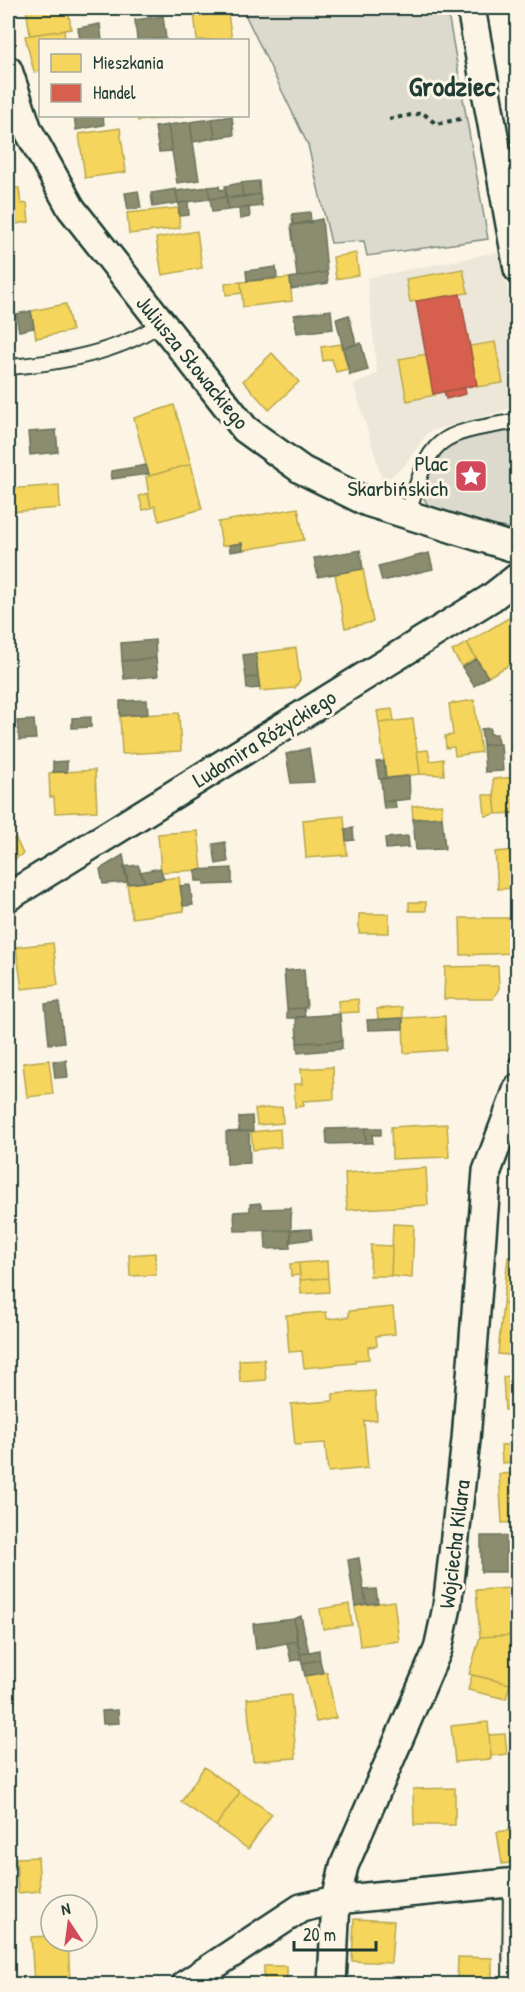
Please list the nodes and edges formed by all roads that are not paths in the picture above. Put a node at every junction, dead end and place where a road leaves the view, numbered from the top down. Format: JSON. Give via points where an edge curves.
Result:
{"nodes":[{"id":1,"x":471,"y":8,"type":"edge"},
{"id":2,"x":12,"y":59,"type":"edge"},
{"id":3,"x":518,"y":269,"type":"edge"},
{"id":4,"x":162,"y":323,"type":"junction"},
{"id":5,"x":8,"y":368,"type":"edge"},
{"id":6,"x":518,"y":421,"type":"edge"},
{"id":7,"x":408,"y":514,"type":"junction"},
{"id":8,"x":518,"y":549,"type":"edge"},
{"id":9,"x":518,"y":577,"type":"edge"},
{"id":10,"x":8,"y":897,"type":"edge"},
{"id":11,"x":512,"y":1080,"type":"edge"},
{"id":12,"x":514,"y":1883,"type":"edge"},
{"id":13,"x":336,"y":1900,"type":"junction"},
{"id":14,"x":186,"y":1984,"type":"edge"},
{"id":15,"x":332,"y":1984,"type":"edge"},
{"id":16,"x":510,"y":1984,"type":"edge"}],
"edges":[{"from":1,"to":3,"type":"street"},
{"from":2,"to":4,"type":"street","name":"Juliusza Słowackiego","via":[[28,130],[71,208]]},
{"from":4,"to":5,"type":"lane","via":[[138,339],[115,347]]},
{"from":4,"to":7,"type":"street","name":"Juliusza Słowackiego","via":[[245,429],[316,477],[367,502]]},
{"from":6,"to":7,"type":"lane","via":[[448,436],[432,449],[419,471]]},
{"from":7,"to":8,"type":"street","name":"Juliusza Słowackiego"},
{"from":9,"to":10,"type":"street","name":"Ludomira Różyckiego","via":[[491,598]]},
{"from":11,"to":13,"type":"street","name":"Wojciecha Kilara","via":[[487,1171],[466,1440],[447,1606],[438,1649],[344,1866]]},
{"from":12,"to":13,"type":"street"},
{"from":12,"to":16,"type":"lane"},
{"from":13,"to":14,"type":"street","via":[[301,1908]]},
{"from":13,"to":15,"type":"street","name":"Wojciecha Kilara"}]}
